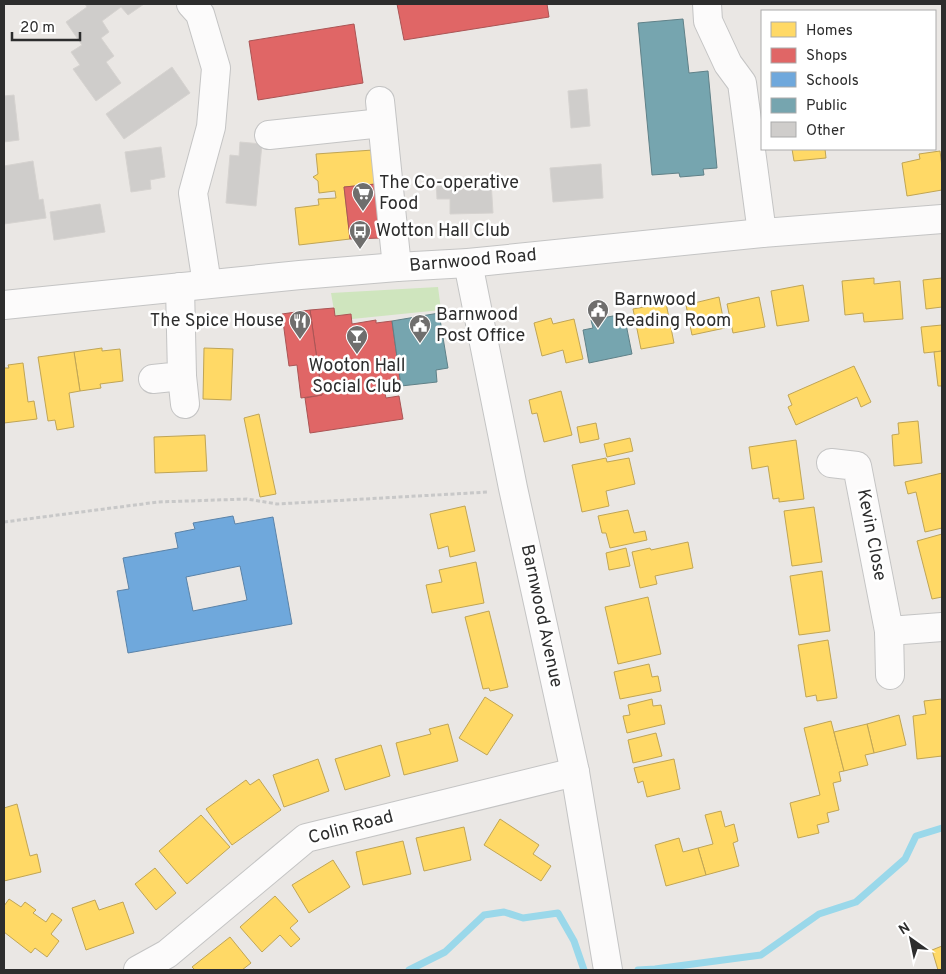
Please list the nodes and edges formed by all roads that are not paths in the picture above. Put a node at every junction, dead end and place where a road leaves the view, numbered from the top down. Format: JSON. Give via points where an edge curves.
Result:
{"nodes":[{"id":1,"x":191,"y":4,"type":"edge"},
{"id":2,"x":707,"y":4,"type":"edge"},
{"id":3,"x":269,"y":135,"type":"dead end"},
{"id":4,"x":942,"y":219,"type":"edge"},
{"id":5,"x":762,"y":233,"type":"junction"},
{"id":6,"x":468,"y":262,"type":"junction"},
{"id":7,"x":397,"y":267,"type":"junction"},
{"id":8,"x":207,"y":284,"type":"junction"},
{"id":9,"x":180,"y":287,"type":"junction"},
{"id":10,"x":4,"y":304,"type":"edge"},
{"id":11,"x":182,"y":376,"type":"junction"},
{"id":12,"x":152,"y":379,"type":"dead end"},
{"id":13,"x":185,"y":404,"type":"dead end"},
{"id":14,"x":831,"y":463,"type":"dead end"},
{"id":15,"x":942,"y":627,"type":"edge"},
{"id":16,"x":889,"y":631,"type":"junction"},
{"id":17,"x":890,"y":675,"type":"dead end"},
{"id":18,"x":575,"y":772,"type":"junction"},
{"id":19,"x":138,"y":970,"type":"edge"},
{"id":20,"x":608,"y":970,"type":"edge"}],
"edges":[{"from":1,"to":8,"type":"street","via":[[200,14],[216,68],[211,127],[193,193]]},
{"from":2,"to":5,"type":"street","via":[[708,21],[728,64],[742,83]]},
{"from":3,"to":7,"type":"street","via":[[381,112]]},
{"from":4,"to":5,"type":"street","name":"Barnwood Road"},
{"from":5,"to":6,"type":"street","name":"Barnwood Road"},
{"from":6,"to":7,"type":"street","name":"Barnwood Road"},
{"from":6,"to":18,"type":"street","name":"Barnwood Avenue"},
{"from":7,"to":8,"type":"street","name":"Barnwood Road"},
{"from":8,"to":9,"type":"street","name":"Barnwood Road"},
{"from":9,"to":10,"type":"street","name":"Barnwood Road"},
{"from":9,"to":11,"type":"street"},
{"from":11,"to":12,"type":"street"},
{"from":11,"to":13,"type":"street"},
{"from":14,"to":16,"type":"street","name":"Kevin Close","via":[[858,466]]},
{"from":15,"to":16,"type":"street"},
{"from":16,"to":17,"type":"street","name":"Kevin Close"},
{"from":18,"to":19,"type":"street","name":"Colin Road","via":[[306,838],[167,954]]},
{"from":18,"to":20,"type":"street","name":"Barnwood Avenue"}]}
